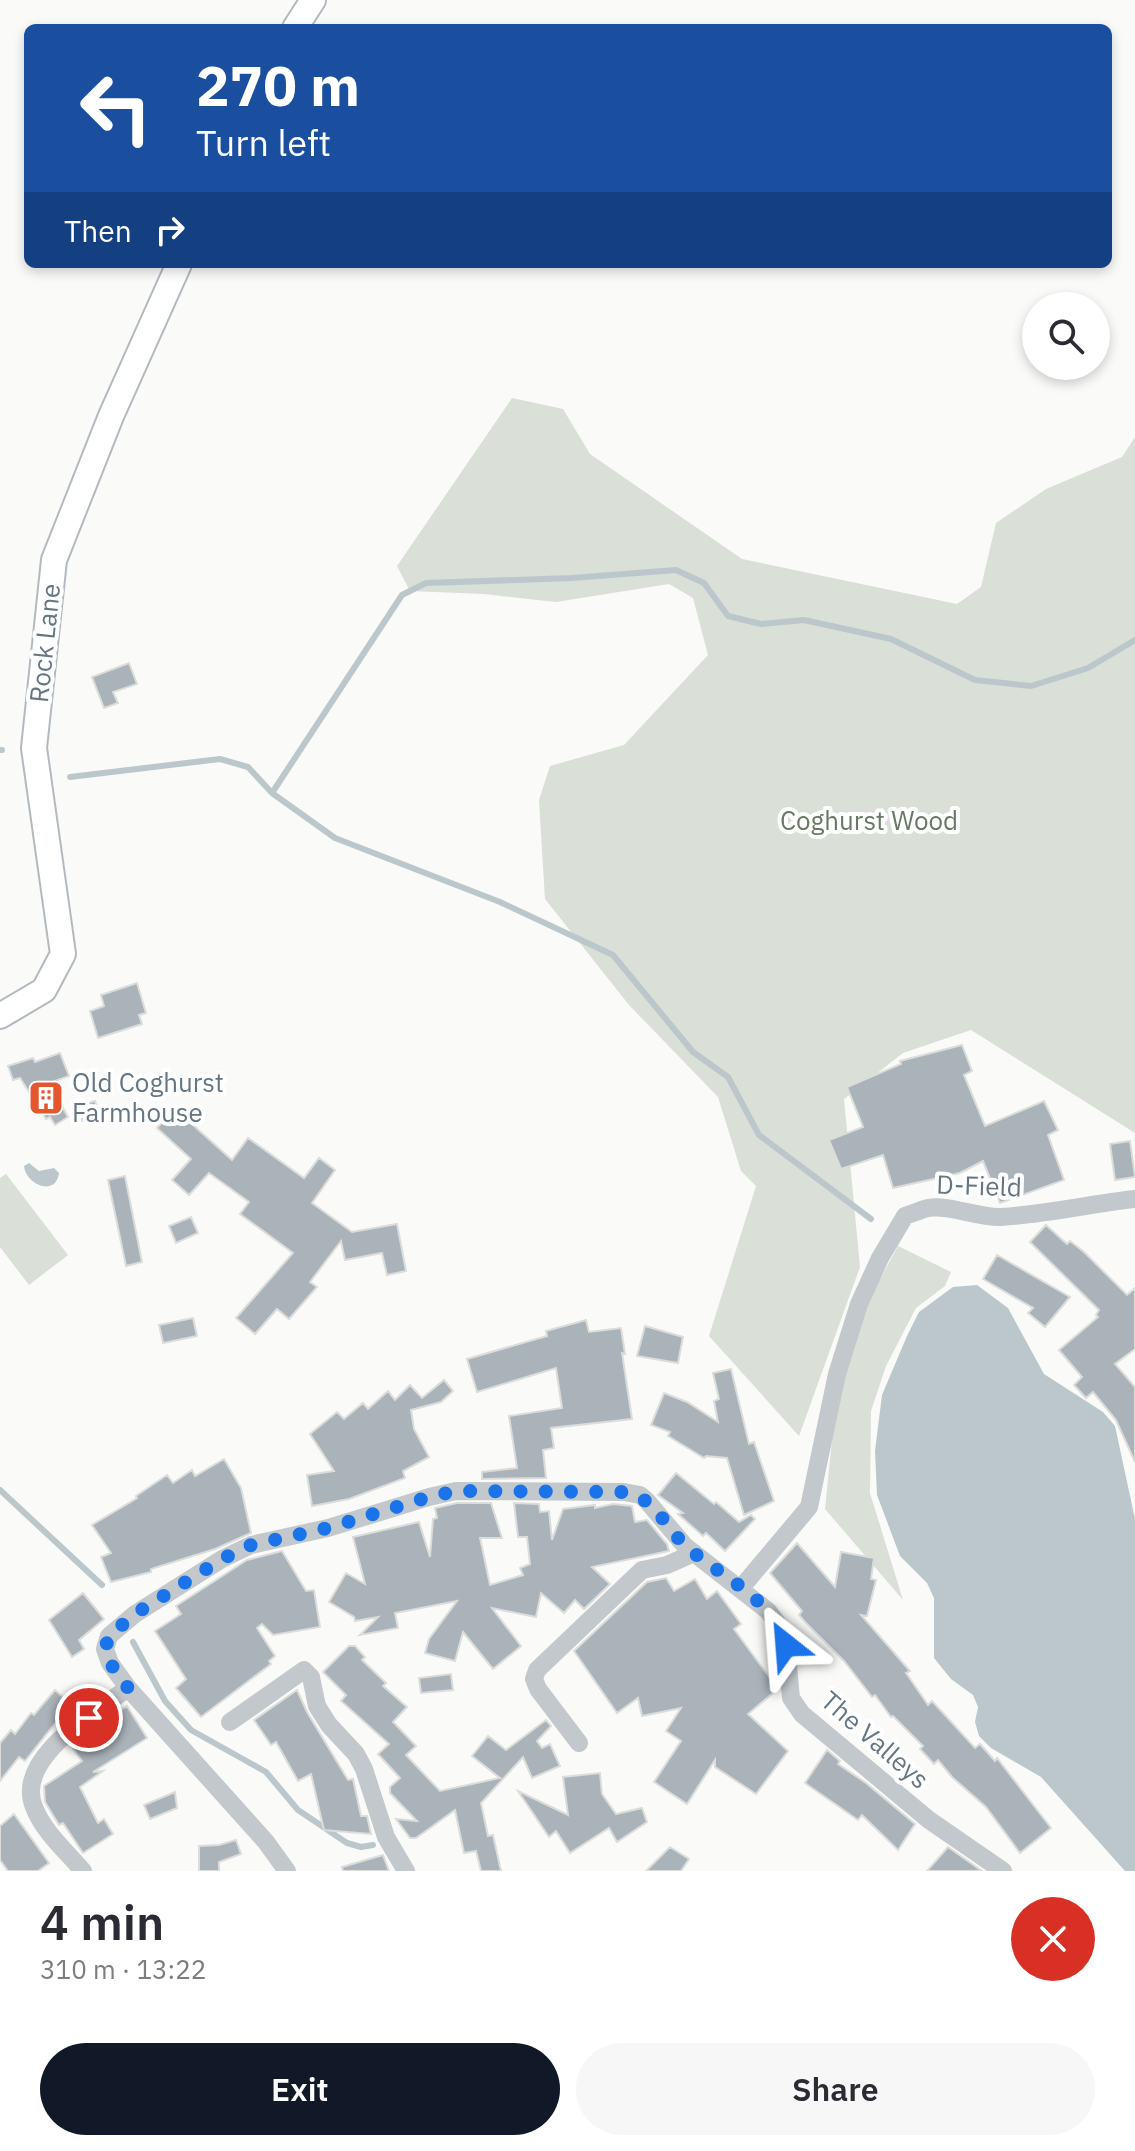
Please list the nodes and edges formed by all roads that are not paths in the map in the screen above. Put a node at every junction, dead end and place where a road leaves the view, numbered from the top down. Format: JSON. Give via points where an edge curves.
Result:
{"nodes":[{"id":1,"x":313,"y":0,"type":"edge"},
{"id":2,"x":298,"y":24,"type":"edge"},
{"id":3,"x":177,"y":268,"type":"edge"},
{"id":4,"x":0,"y":1016,"type":"edge"},
{"id":5,"x":1135,"y":1199,"type":"edge"},
{"id":6,"x":694,"y":1553,"type":"junction"},
{"id":7,"x":741,"y":1588,"type":"junction"},
{"id":8,"x":128,"y":1688,"type":"junction"},
{"id":9,"x":230,"y":1722,"type":"dead end"},
{"id":10,"x":579,"y":1743,"type":"dead end"},
{"id":11,"x":83,"y":1871,"type":"edge"},
{"id":12,"x":287,"y":1871,"type":"edge"},
{"id":13,"x":406,"y":1871,"type":"edge"},
{"id":14,"x":1003,"y":1871,"type":"edge"}],
"edges":[{"from":1,"to":2,"type":"street"},
{"from":3,"to":4,"type":"street","name":"Rock Lane","via":[[54,560],[34,748],[63,954],[44,990]]},
{"from":5,"to":7,"type":"street","name":"D-Field","via":[[1003,1217],[931,1207],[905,1216],[859,1304],[837,1374],[809,1507]]},
{"from":6,"to":7,"type":"street","name":"The Valleys"},
{"from":6,"to":8,"type":"street","name":"The Valleys","via":[[640,1495],[456,1491],[429,1497],[251,1545],[135,1614],[109,1636],[105,1649]]},
{"from":6,"to":10,"type":"street","via":[[642,1570],[537,1670],[538,1689]]},
{"from":7,"to":14,"type":"street","name":"The Valleys","via":[[781,1628],[791,1698],[802,1714],[929,1820]]},
{"from":8,"to":11,"type":"street","via":[[50,1747],[30,1789],[41,1821]]},
{"from":8,"to":12,"type":"street"},
{"from":9,"to":13,"type":"street","via":[[304,1670],[311,1677],[317,1706],[364,1769],[386,1837]]}]}
